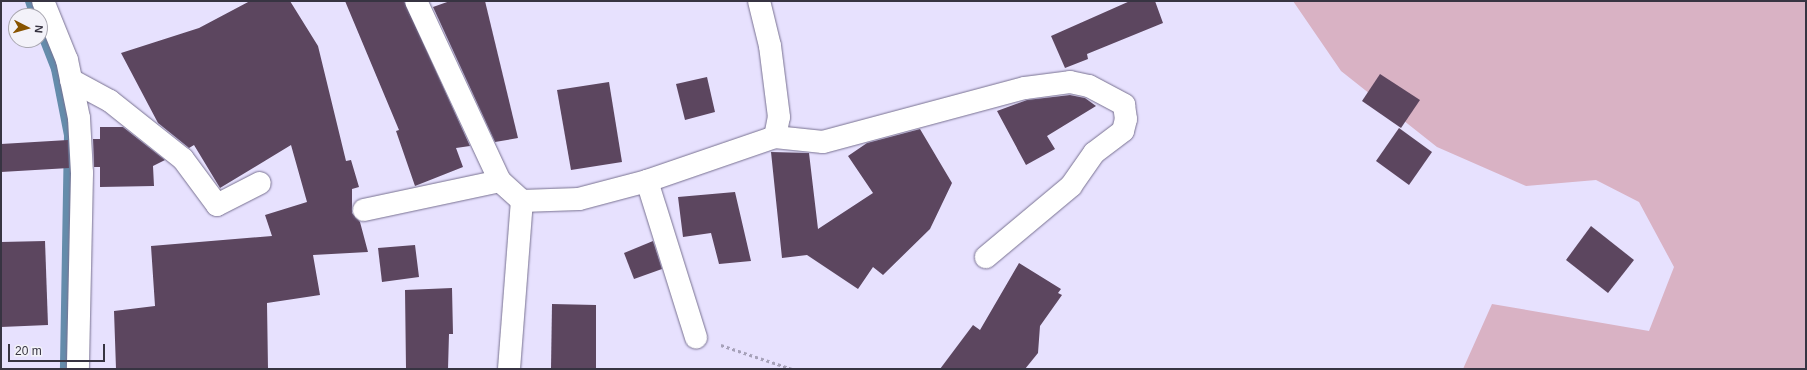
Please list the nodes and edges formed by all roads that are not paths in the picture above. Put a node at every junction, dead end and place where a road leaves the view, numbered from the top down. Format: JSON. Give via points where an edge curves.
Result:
{"nodes":[{"id":1,"x":42,"y":1,"type":"edge"},
{"id":2,"x":416,"y":1,"type":"edge"},
{"id":3,"x":759,"y":1,"type":"edge"},
{"id":4,"x":71,"y":80,"type":"junction"},
{"id":5,"x":775,"y":137,"type":"junction"},
{"id":6,"x":500,"y":181,"type":"junction"},
{"id":7,"x":647,"y":181,"type":"junction"},
{"id":8,"x":260,"y":183,"type":"dead end"},
{"id":9,"x":522,"y":201,"type":"junction"},
{"id":10,"x":364,"y":210,"type":"dead end"},
{"id":11,"x":986,"y":257,"type":"dead end"},
{"id":12,"x":696,"y":337,"type":"road end"},
{"id":13,"x":78,"y":369,"type":"edge"},
{"id":14,"x":509,"y":369,"type":"edge"}],
"edges":[{"from":1,"to":4,"type":"street","via":[[67,60]]},
{"from":2,"to":6,"type":"street"},
{"from":3,"to":5,"type":"street","via":[[770,46],[779,117]]},
{"from":4,"to":8,"type":"street","via":[[110,101],[183,159],[217,205]]},
{"from":4,"to":13,"type":"street","via":[[79,118],[82,173]]},
{"from":5,"to":7,"type":"street"},
{"from":5,"to":11,"type":"street","via":[[823,142],[1025,88],[1070,82],[1089,86],[1124,105],[1126,119],[1123,131],[1094,153],[1071,186]]},
{"from":6,"to":9,"type":"street"},
{"from":6,"to":10,"type":"street"},
{"from":7,"to":9,"type":"street","via":[[579,199]]},
{"from":7,"to":12,"type":"street"},
{"from":9,"to":14,"type":"street"}]}
